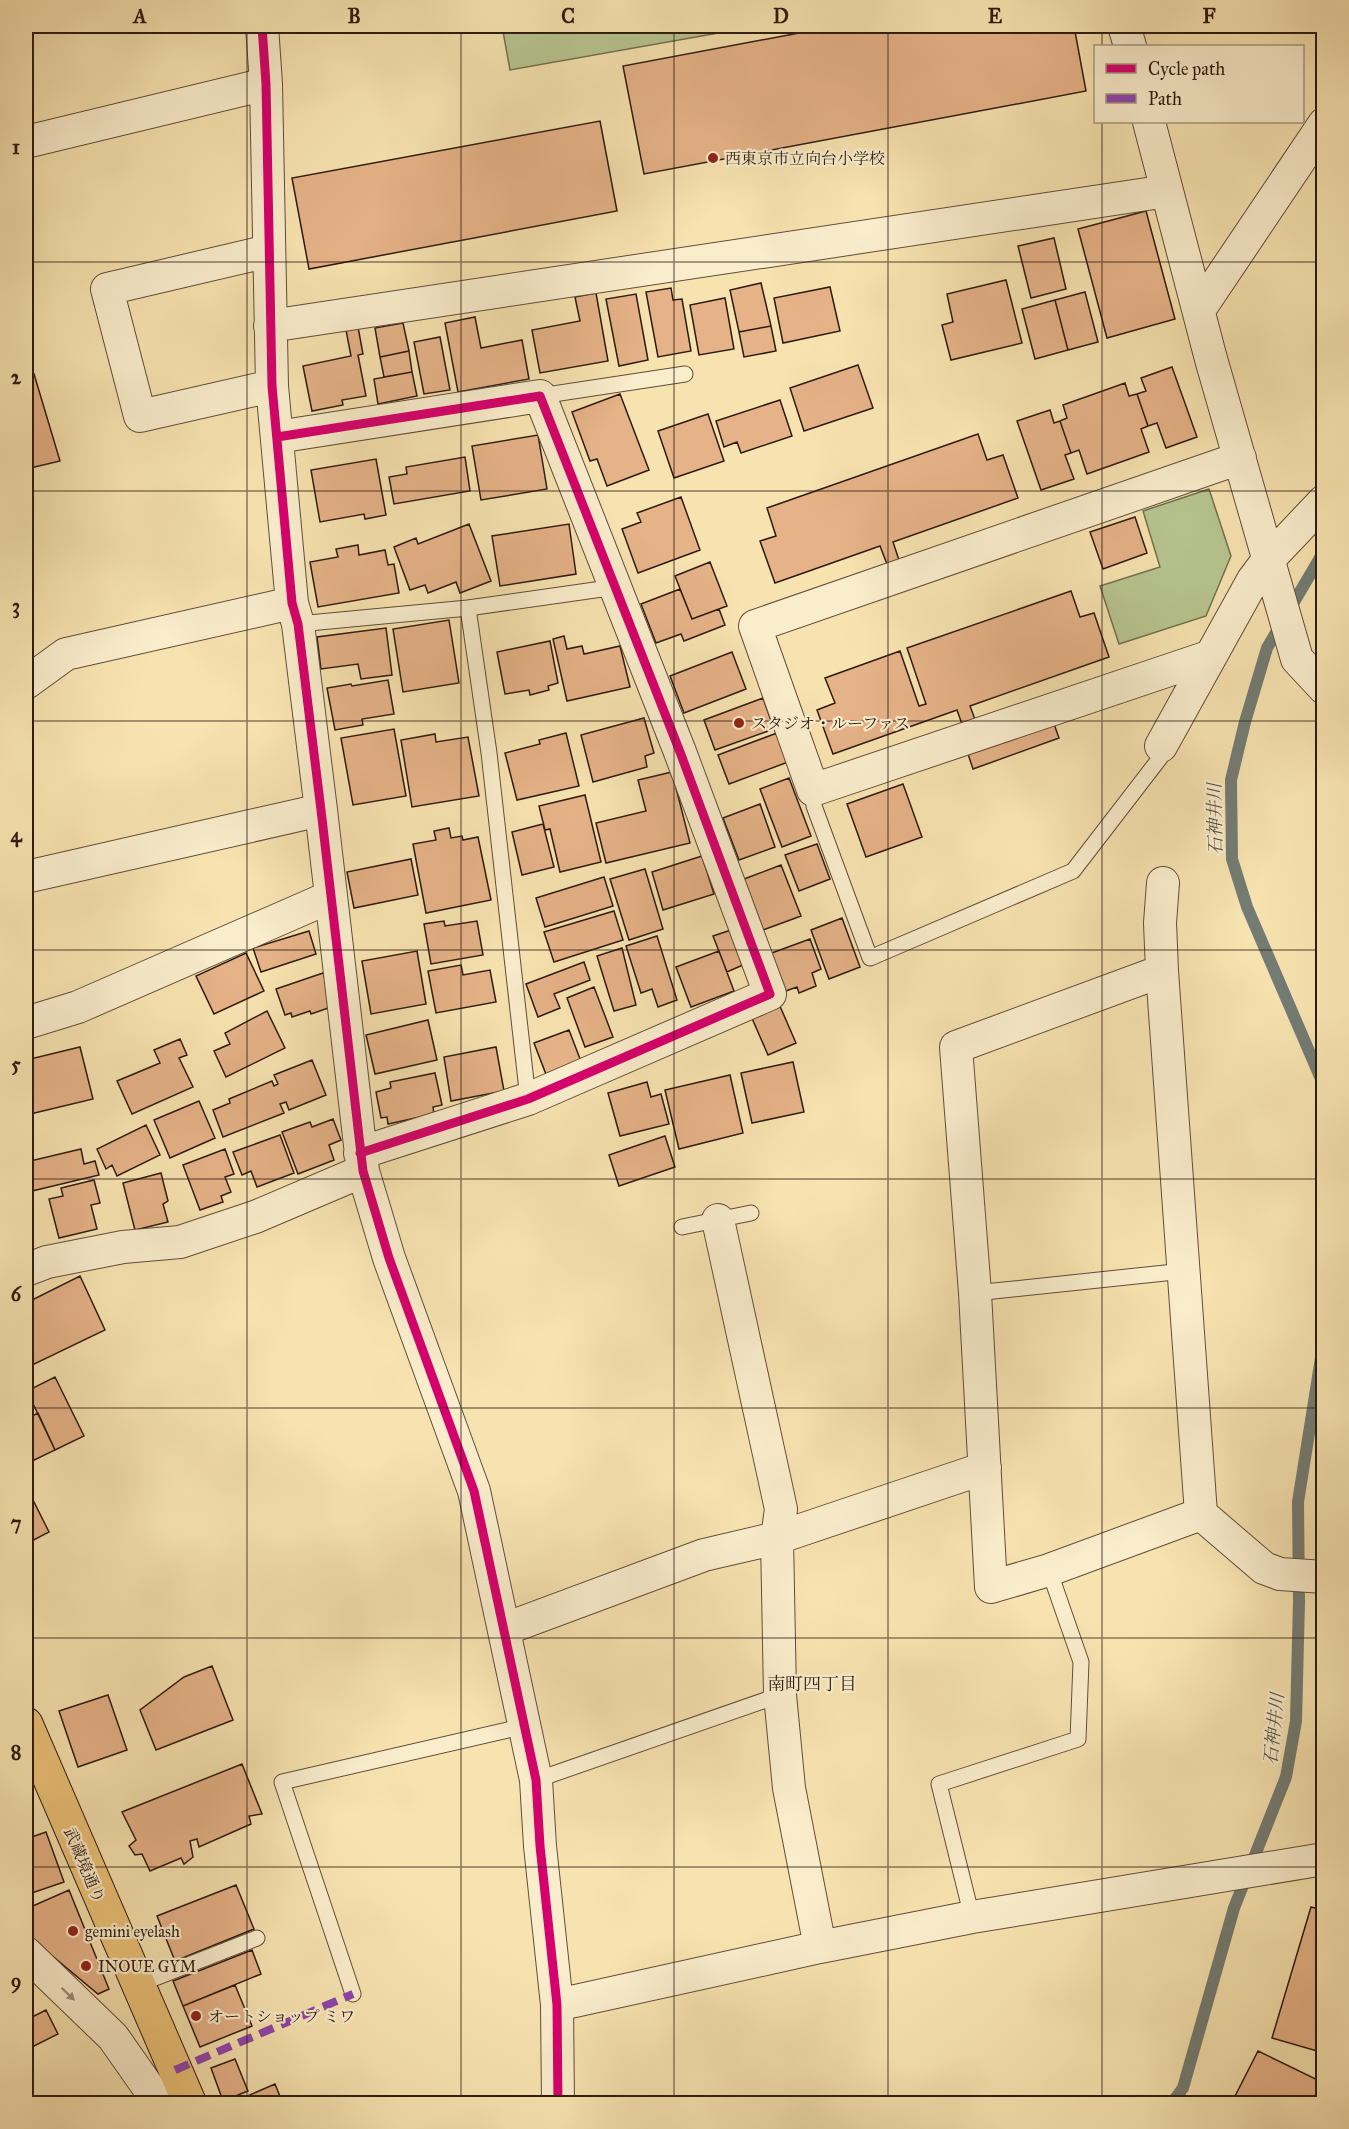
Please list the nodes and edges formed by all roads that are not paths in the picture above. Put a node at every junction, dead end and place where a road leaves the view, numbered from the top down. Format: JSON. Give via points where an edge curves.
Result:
{"nodes":[{"id":1,"x":262,"y":26,"type":"edge"},
{"id":2,"x":1124,"y":26,"type":"edge"},
{"id":3,"x":1131,"y":45,"type":"edge"},
{"id":4,"x":266,"y":84,"type":"junction"},
{"id":5,"x":1149,"y":123,"type":"edge"},
{"id":6,"x":1323,"y":124,"type":"edge"},
{"id":7,"x":26,"y":142,"type":"edge"},
{"id":8,"x":1167,"y":191,"type":"junction"},
{"id":9,"x":269,"y":251,"type":"junction"},
{"id":10,"x":1198,"y":310,"type":"junction"},
{"id":11,"x":270,"y":326,"type":"junction"},
{"id":12,"x":685,"y":374,"type":"dead end"},
{"id":13,"x":272,"y":386,"type":"junction"},
{"id":14,"x":540,"y":396,"type":"junction"},
{"id":15,"x":277,"y":437,"type":"junction"},
{"id":16,"x":1240,"y":458,"type":"junction"},
{"id":17,"x":1323,"y":501,"type":"edge"},
{"id":18,"x":1270,"y":567,"type":"junction"},
{"id":19,"x":616,"y":587,"type":"junction"},
{"id":20,"x":468,"y":608,"type":"junction"},
{"id":21,"x":295,"y":613,"type":"junction"},
{"id":22,"x":1211,"y":656,"type":"junction"},
{"id":23,"x":26,"y":683,"type":"edge"},
{"id":24,"x":1323,"y":688,"type":"edge"},
{"id":25,"x":1161,"y":746,"type":"joint"},
{"id":26,"x":813,"y":790,"type":"junction"},
{"id":27,"x":321,"y":810,"type":"junction"},
{"id":28,"x":26,"y":877,"type":"edge"},
{"id":29,"x":1163,"y":883,"type":"dead end"},
{"id":30,"x":330,"y":897,"type":"junction"},
{"id":31,"x":1162,"y":971,"type":"junction"},
{"id":32,"x":26,"y":1023,"type":"edge"},
{"id":33,"x":528,"y":1099,"type":"junction"},
{"id":34,"x":361,"y":1162,"type":"junction"},
{"id":35,"x":751,"y":1213,"type":"dead end"},
{"id":36,"x":718,"y":1220,"type":"junction"},
{"id":37,"x":682,"y":1227,"type":"dead end"},
{"id":38,"x":26,"y":1270,"type":"edge"},
{"id":39,"x":1184,"y":1271,"type":"junction"},
{"id":40,"x":975,"y":1293,"type":"junction"},
{"id":41,"x":985,"y":1468,"type":"junction"},
{"id":42,"x":1200,"y":1514,"type":"junction"},
{"id":43,"x":777,"y":1538,"type":"junction"},
{"id":44,"x":1048,"y":1570,"type":"junction"},
{"id":45,"x":1320,"y":1578,"type":"edge"},
{"id":46,"x":504,"y":1629,"type":"junction"},
{"id":47,"x":780,"y":1695,"type":"junction"},
{"id":48,"x":26,"y":1724,"type":"edge"},
{"id":49,"x":525,"y":1726,"type":"junction"},
{"id":50,"x":536,"y":1780,"type":"junction"},
{"id":51,"x":1323,"y":1859,"type":"edge"},
{"id":52,"x":972,"y":1917,"type":"junction"},
{"id":53,"x":257,"y":1938,"type":"dead end"},
{"id":54,"x":820,"y":1947,"type":"junction"},
{"id":55,"x":26,"y":1953,"type":"edge"},
{"id":56,"x":138,"y":1985,"type":"junction"},
{"id":57,"x":353,"y":1994,"type":"dead end"},
{"id":58,"x":557,"y":2005,"type":"junction"},
{"id":59,"x":160,"y":2103,"type":"edge"},
{"id":60,"x":190,"y":2103,"type":"edge"},
{"id":61,"x":558,"y":2103,"type":"edge"}],
"edges":[{"from":1,"to":4,"type":"street"},
{"from":2,"to":3,"type":"street"},
{"from":4,"to":7,"type":"street"},
{"from":4,"to":9,"type":"street"},
{"from":5,"to":8,"type":"street"},
{"from":6,"to":10,"type":"street"},
{"from":8,"to":10,"type":"street"},
{"from":8,"to":11,"type":"street"},
{"from":9,"to":11,"type":"street"},
{"from":9,"to":13,"type":"street","via":[[107,289],[140,416]]},
{"from":10,"to":16,"type":"street"},
{"from":11,"to":13,"type":"street"},
{"from":12,"to":14,"type":"lane"},
{"from":13,"to":15,"type":"street"},
{"from":14,"to":15,"type":"street"},
{"from":14,"to":19,"type":"street"},
{"from":15,"to":21,"type":"street"},
{"from":16,"to":18,"type":"street"},
{"from":16,"to":26,"type":"street","via":[[755,626]]},
{"from":17,"to":18,"type":"street"},
{"from":18,"to":22,"type":"street","via":[[1254,580]]},
{"from":18,"to":24,"type":"street","via":[[1297,659]]},
{"from":19,"to":20,"type":"lane"},
{"from":19,"to":33,"type":"street","via":[[770,994]]},
{"from":20,"to":21,"type":"lane"},
{"from":20,"to":33,"type":"lane","via":[[489,753]]},
{"from":21,"to":23,"type":"street","via":[[66,654]]},
{"from":21,"to":27,"type":"street"},
{"from":22,"to":25,"type":"street"},
{"from":22,"to":26,"type":"street"},
{"from":25,"to":26,"type":"lane","via":[[1160,758],[1073,872],[870,958],[814,806]]},
{"from":27,"to":28,"type":"street"},
{"from":27,"to":30,"type":"street"},
{"from":29,"to":31,"type":"street"},
{"from":30,"to":32,"type":"street","via":[[78,1007]]},
{"from":30,"to":34,"type":"street"},
{"from":31,"to":39,"type":"street"},
{"from":31,"to":40,"type":"street","via":[[956,1047]]},
{"from":33,"to":34,"type":"street"},
{"from":34,"to":38,"type":"street","via":[[255,1217],[180,1242],[123,1247]]},
{"from":34,"to":46,"type":"street","via":[[389,1258],[474,1491]]},
{"from":35,"to":36,"type":"lane"},
{"from":36,"to":37,"type":"lane"},
{"from":36,"to":43,"type":"street","via":[[781,1509]]},
{"from":39,"to":40,"type":"lane"},
{"from":39,"to":42,"type":"street"},
{"from":40,"to":41,"type":"street"},
{"from":41,"to":43,"type":"street"},
{"from":41,"to":44,"type":"street","via":[[991,1587]]},
{"from":42,"to":44,"type":"street"},
{"from":42,"to":45,"type":"street","via":[[1264,1568],[1280,1574]]},
{"from":43,"to":46,"type":"street","via":[[704,1555]]},
{"from":43,"to":47,"type":"street"},
{"from":44,"to":52,"type":"lane","via":[[1081,1662],[1078,1739],[939,1784]]},
{"from":46,"to":49,"type":"street"},
{"from":47,"to":50,"type":"lane"},
{"from":47,"to":54,"type":"street","via":[[789,1788]]},
{"from":48,"to":56,"type":"main road","name":"武蔵境通り"},
{"from":49,"to":50,"type":"street"},
{"from":49,"to":57,"type":"lane","via":[[282,1782]]},
{"from":50,"to":58,"type":"street"},
{"from":51,"to":52,"type":"street"},
{"from":52,"to":54,"type":"street"},
{"from":53,"to":56,"type":"lane"},
{"from":54,"to":58,"type":"street"},
{"from":55,"to":59,"type":"street","one_way":true,"via":[[113,2037]]},
{"from":56,"to":60,"type":"main road","name":"武蔵境通り"},
{"from":58,"to":61,"type":"street"}]}
